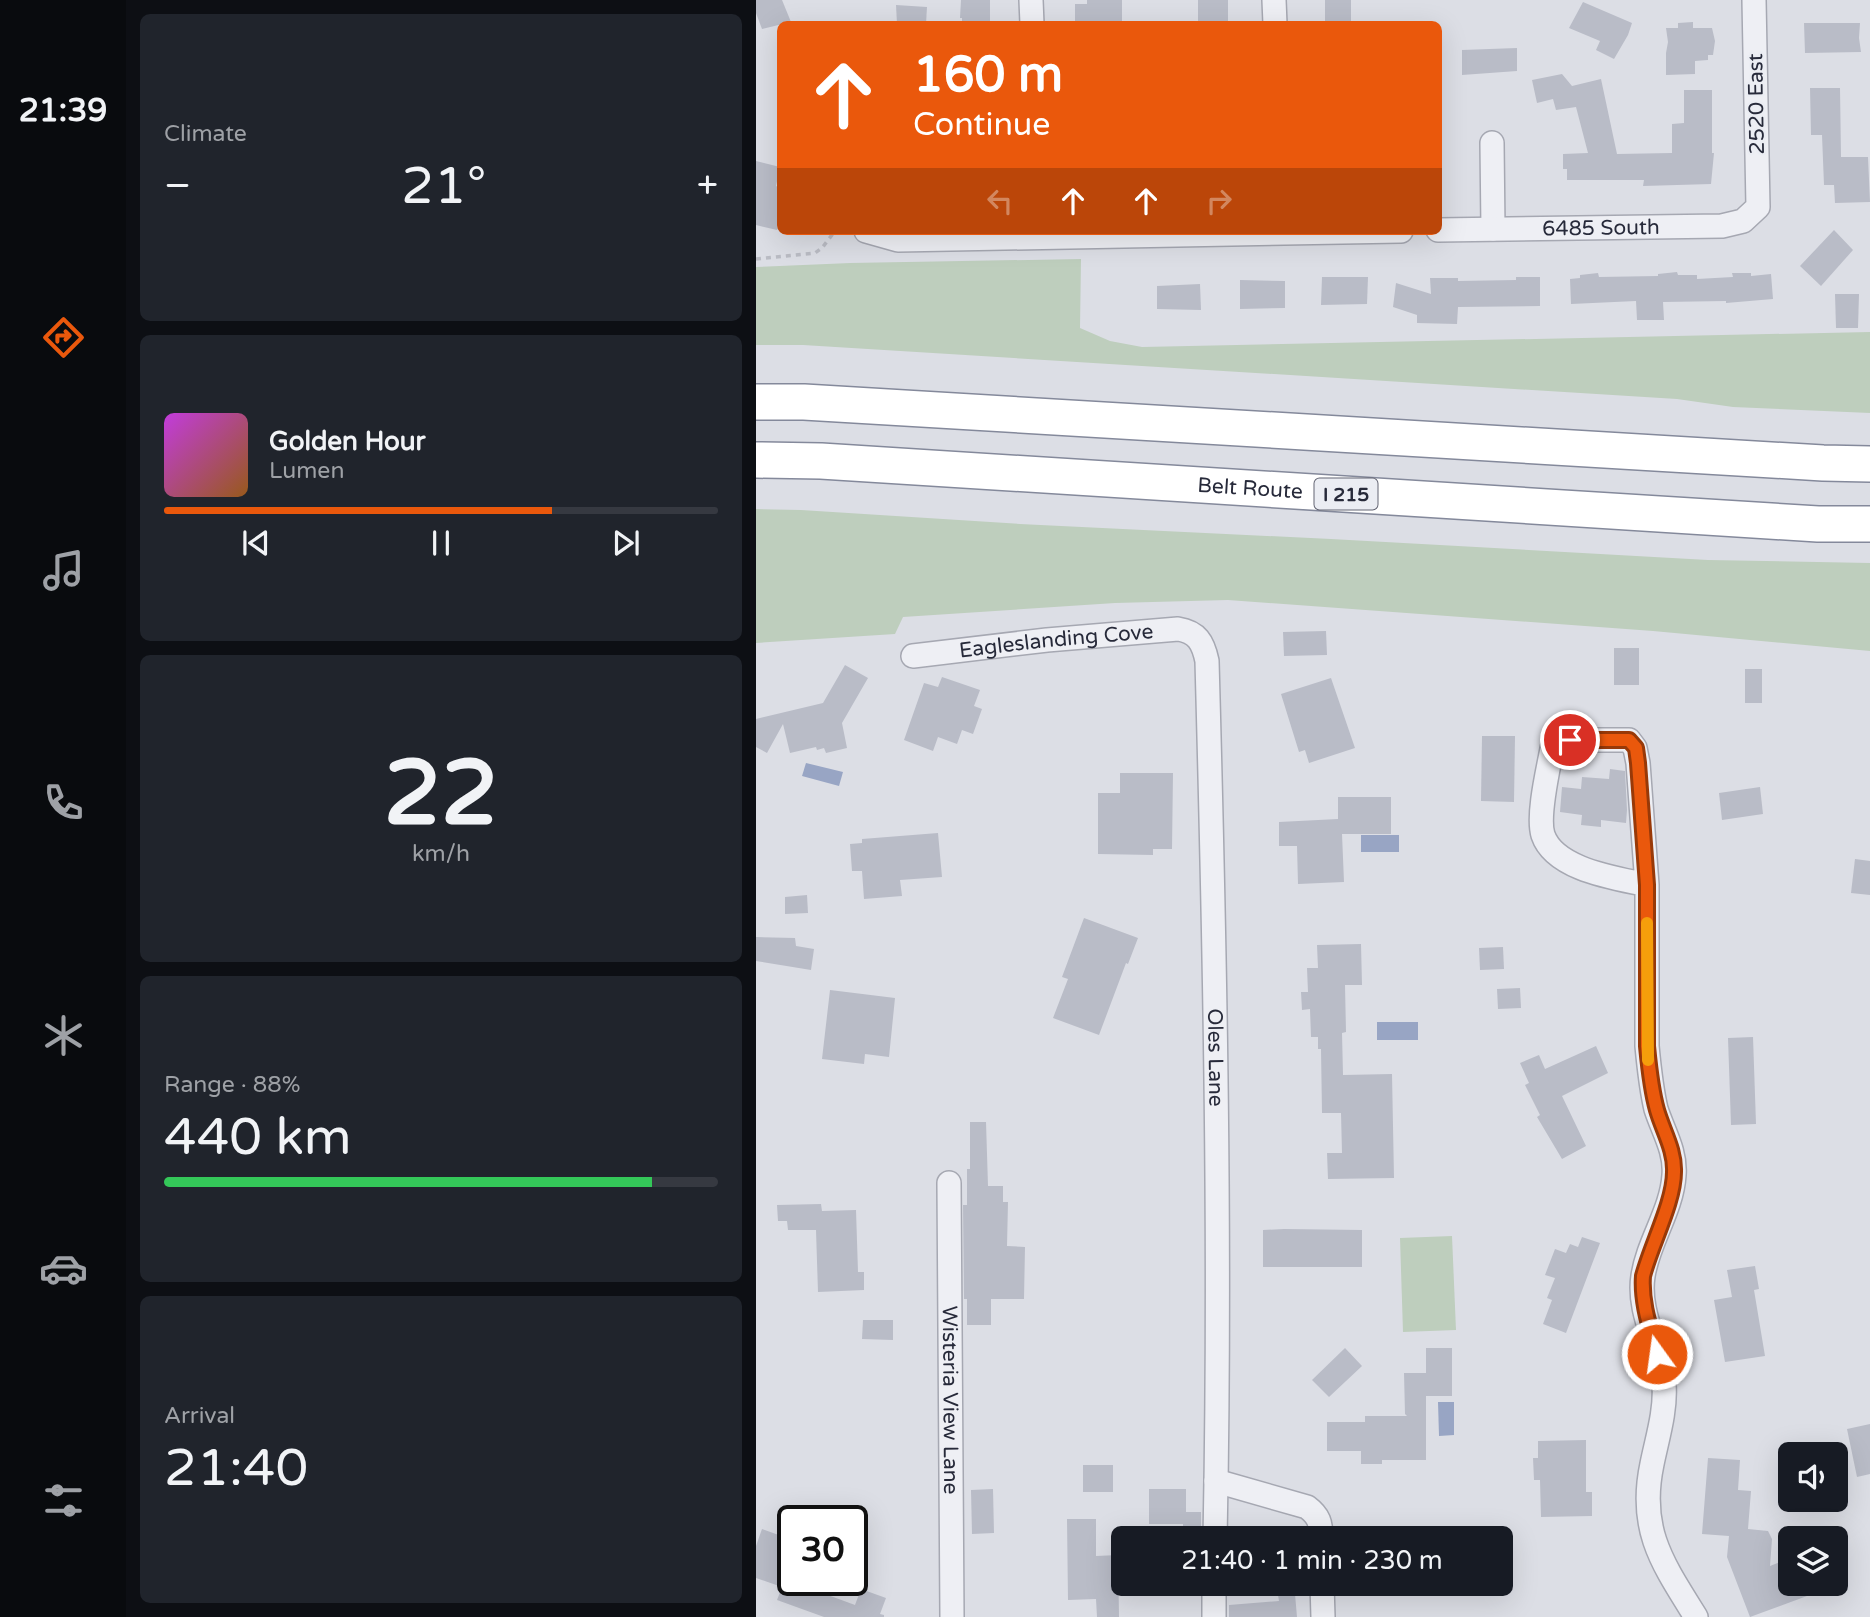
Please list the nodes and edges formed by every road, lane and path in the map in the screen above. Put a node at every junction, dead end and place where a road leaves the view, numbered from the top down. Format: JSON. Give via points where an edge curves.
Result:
{"nodes":[{"id":1,"x":1031,"y":0,"type":"edge"},
{"id":2,"x":1274,"y":0,"type":"edge"},
{"id":3,"x":1755,"y":0,"type":"edge"},
{"id":4,"x":1032,"y":21,"type":"edge"},
{"id":5,"x":1275,"y":21,"type":"edge"},
{"id":6,"x":1492,"y":143,"type":"dead end"},
{"id":7,"x":1758,"y":207,"type":"joint"},
{"id":8,"x":1493,"y":229,"type":"junction"},
{"id":9,"x":1442,"y":230,"type":"edge"},
{"id":10,"x":832,"y":235,"type":"edge"},
{"id":11,"x":878,"y":235,"type":"edge"},
{"id":12,"x":1012,"y":235,"type":"edge"},
{"id":13,"x":756,"y":259,"type":"edge"},
{"id":14,"x":756,"y":402,"type":"edge"},
{"id":15,"x":756,"y":460,"type":"edge"},
{"id":16,"x":821,"y":461,"type":"junction"},
{"id":17,"x":1870,"y":464,"type":"edge"},
{"id":18,"x":756,"y":467,"type":"edge"},
{"id":19,"x":1870,"y":524,"type":"edge"},
{"id":20,"x":1197,"y":636,"type":"joint"},
{"id":21,"x":913,"y":656,"type":"dead end"},
{"id":22,"x":1647,"y":885,"type":"junction"},
{"id":23,"x":949,"y":1183,"type":"dead end"},
{"id":24,"x":1216,"y":1481,"type":"junction"},
{"id":25,"x":1215,"y":1526,"type":"edge"},
{"id":26,"x":1320,"y":1526,"type":"edge"},
{"id":27,"x":1214,"y":1596,"type":"edge"},
{"id":28,"x":1322,"y":1596,"type":"edge"},
{"id":29,"x":952,"y":1617,"type":"edge"},
{"id":30,"x":1214,"y":1617,"type":"edge"},
{"id":31,"x":1323,"y":1617,"type":"edge"},
{"id":32,"x":1696,"y":1617,"type":"edge"}],
"edges":[{"from":1,"to":4,"type":"street"},
{"from":2,"to":5,"type":"street"},
{"from":3,"to":7,"type":"street","name":"2520 East"},
{"from":6,"to":8,"type":"street"},
{"from":7,"to":8,"type":"street","name":"6485 South","via":[[1743,221],[1722,226]]},
{"from":8,"to":9,"type":"street","name":"6485 South"},
{"from":10,"to":13,"type":"path","via":[[815,253]]},
{"from":11,"to":12,"type":"street","via":[[898,240]]},
{"from":14,"to":17,"type":"highway"},
{"from":15,"to":16,"type":"highway","name":"Belt Route","number":"I 215"},
{"from":16,"to":18,"type":"highway"},
{"from":16,"to":19,"type":"highway","name":"Belt Route","number":"I 215"},
{"from":20,"to":21,"type":"street","name":"Eagleslanding Cove","via":[[1178,629]]},
{"from":20,"to":24,"type":"street","name":"Oles Lane","via":[[1207,661],[1213,886]]},
{"from":22,"to":22,"type":"street","via":[[1592,872],[1554,853],[1541,821],[1552,749],[1570,740],[1609,739],[1629,740],[1636,748]]},
{"from":22,"to":32,"type":"street","via":[[1649,1072],[1673,1156],[1674,1175],[1642,1285],[1664,1386],[1647,1510],[1658,1553]]},
{"from":23,"to":29,"type":"street","name":"Wisteria View Lane"},
{"from":24,"to":25,"type":"street","name":"Oles Lane"},
{"from":24,"to":26,"type":"street","via":[[1307,1507]]},
{"from":27,"to":30,"type":"street"},
{"from":28,"to":31,"type":"street"}]}
